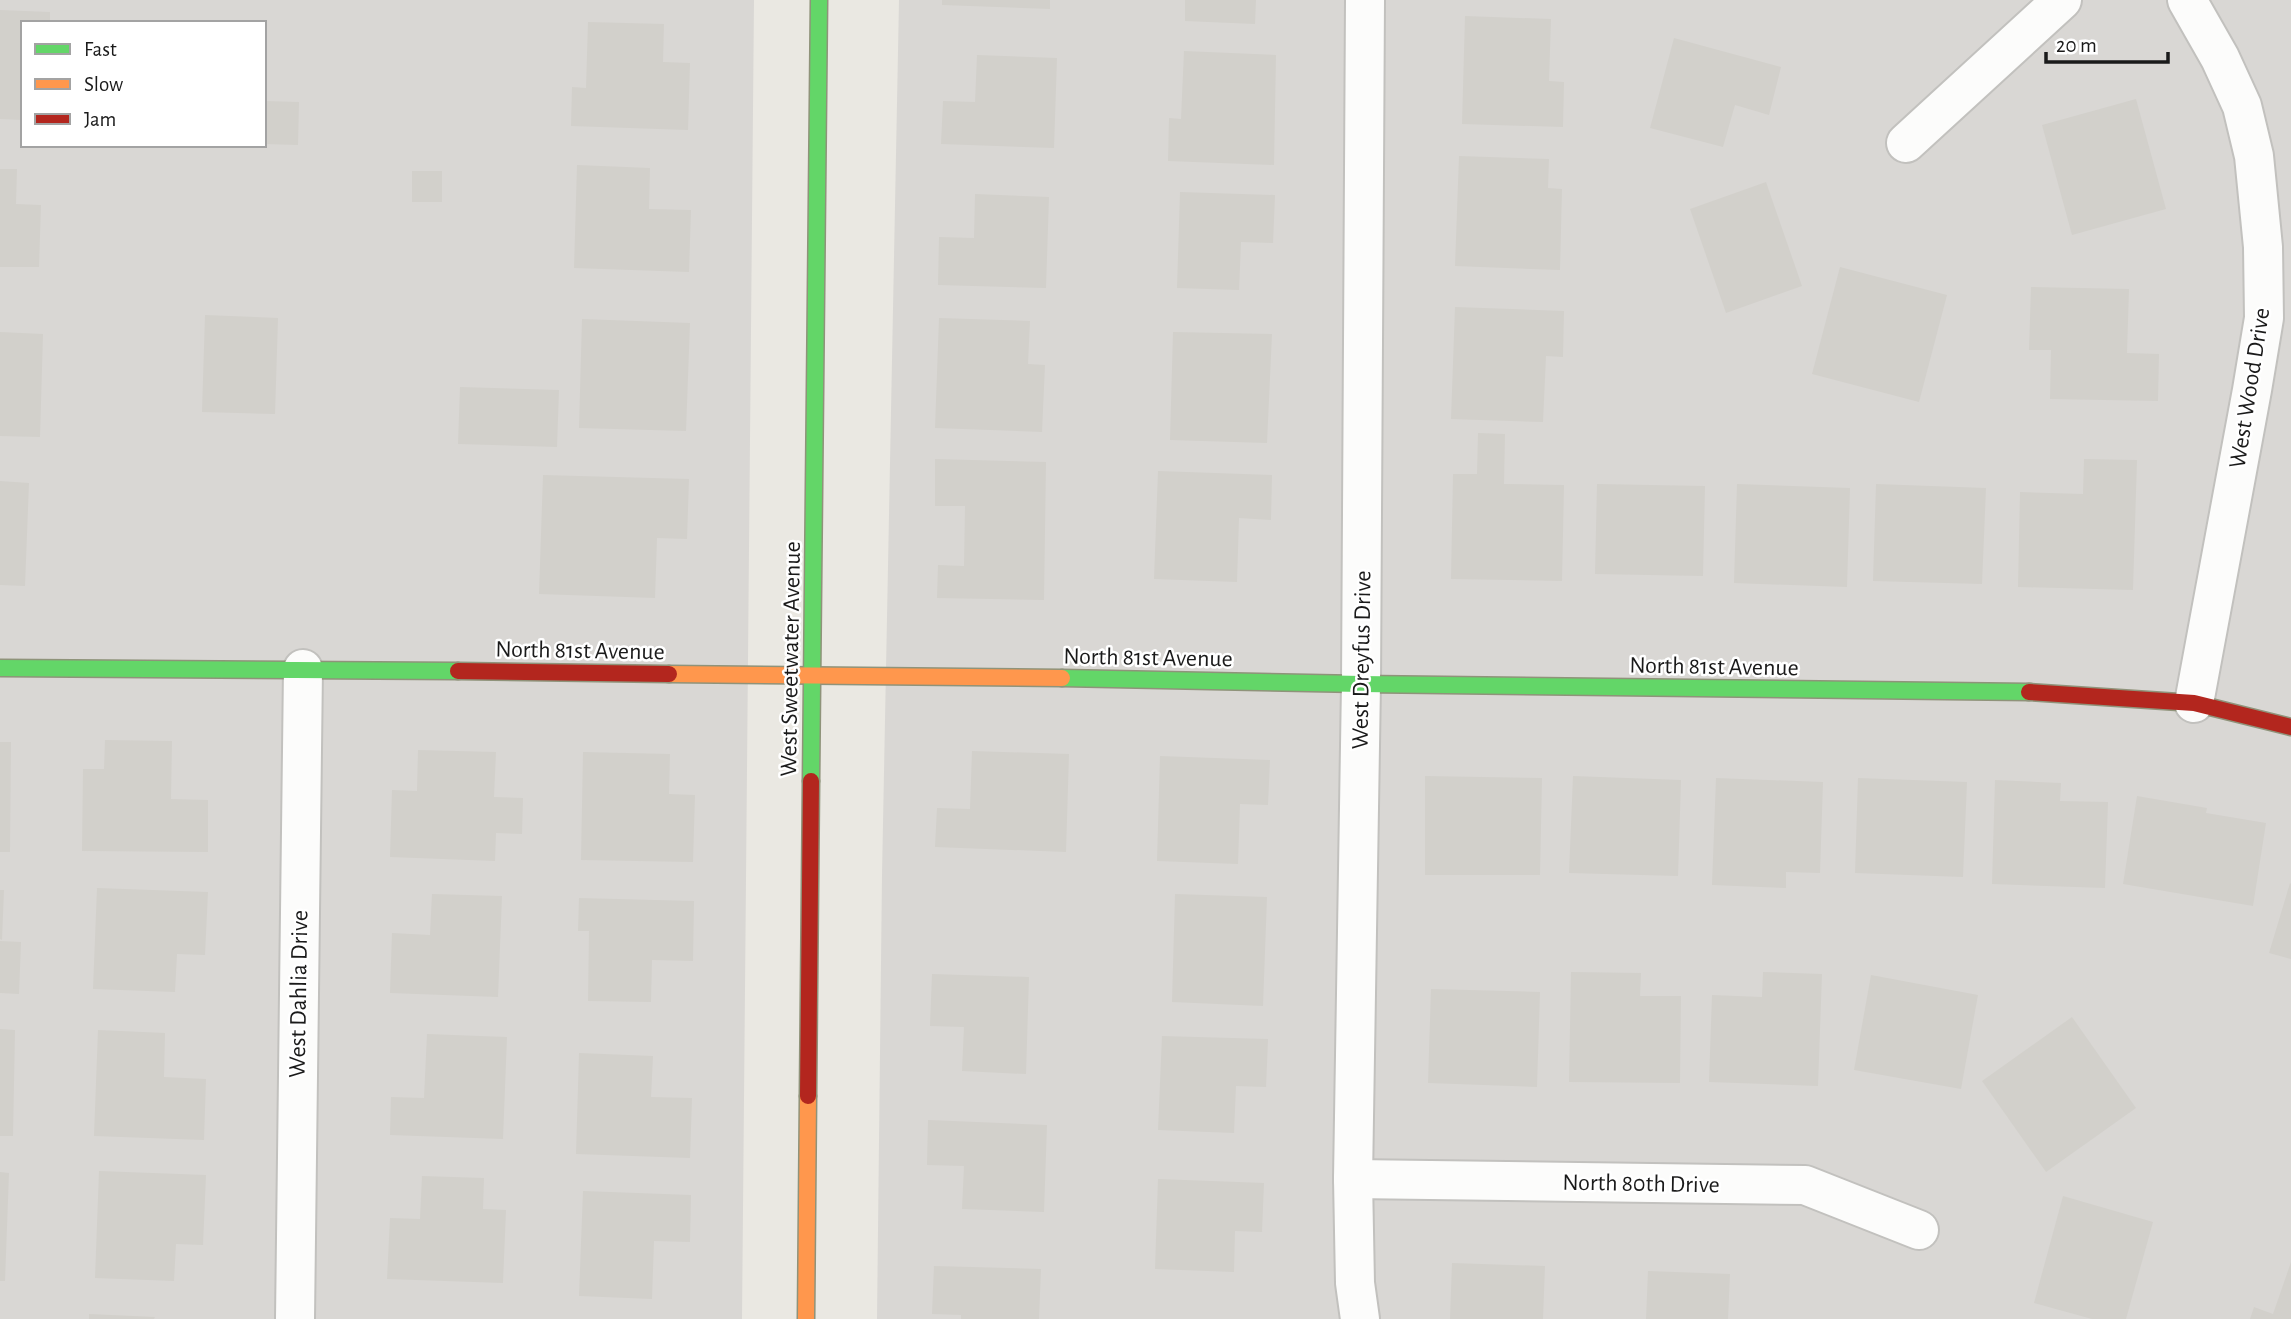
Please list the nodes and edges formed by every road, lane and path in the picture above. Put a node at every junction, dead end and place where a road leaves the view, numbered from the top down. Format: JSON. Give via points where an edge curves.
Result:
{"nodes":[{"id":1,"x":819,"y":0,"type":"edge"},
{"id":2,"x":1365,"y":0,"type":"edge"},
{"id":3,"x":2062,"y":0,"type":"edge"},
{"id":4,"x":2187,"y":0,"type":"edge"},
{"id":5,"x":1906,"y":143,"type":"dead end"},
{"id":6,"x":0,"y":668,"type":"edge"},
{"id":7,"x":303,"y":669,"type":"junction"},
{"id":8,"x":812,"y":674,"type":"junction"},
{"id":9,"x":1361,"y":684,"type":"junction"},
{"id":10,"x":2194,"y":704,"type":"junction"},
{"id":11,"x":2291,"y":727,"type":"edge"},
{"id":12,"x":1353,"y":1178,"type":"junction"},
{"id":13,"x":1919,"y":1230,"type":"dead end"},
{"id":14,"x":295,"y":1319,"type":"edge"},
{"id":15,"x":806,"y":1319,"type":"edge"},
{"id":16,"x":1360,"y":1319,"type":"edge"}],
"edges":[{"from":1,"to":8,"type":"street","name":"West Sweetwater Avenue"},
{"from":2,"to":9,"type":"street","name":"West Dreyfus Drive"},
{"from":3,"to":5,"type":"street"},
{"from":4,"to":10,"type":"street","name":"West Wood Drive","via":[[2242,106],[2255,169],[2264,318]]},
{"from":6,"to":7,"type":"street","name":"North 81st Avenue"},
{"from":7,"to":8,"type":"street","name":"North 81st Avenue"},
{"from":7,"to":14,"type":"street","name":"West Dahlia Drive"},
{"from":8,"to":9,"type":"street","name":"North 81st Avenue"},
{"from":8,"to":15,"type":"street","name":"West Sweetwater Avenue"},
{"from":9,"to":10,"type":"street","name":"North 81st Avenue","via":[[2043,692]]},
{"from":9,"to":12,"type":"street","name":"West Dreyfus Drive"},
{"from":10,"to":11,"type":"street","name":"North 81st Avenue"},
{"from":12,"to":13,"type":"street","name":"North 80th Drive","via":[[1805,1185]]},
{"from":12,"to":16,"type":"street","name":"West Dreyfus Drive","via":[[1354,1283]]}]}
